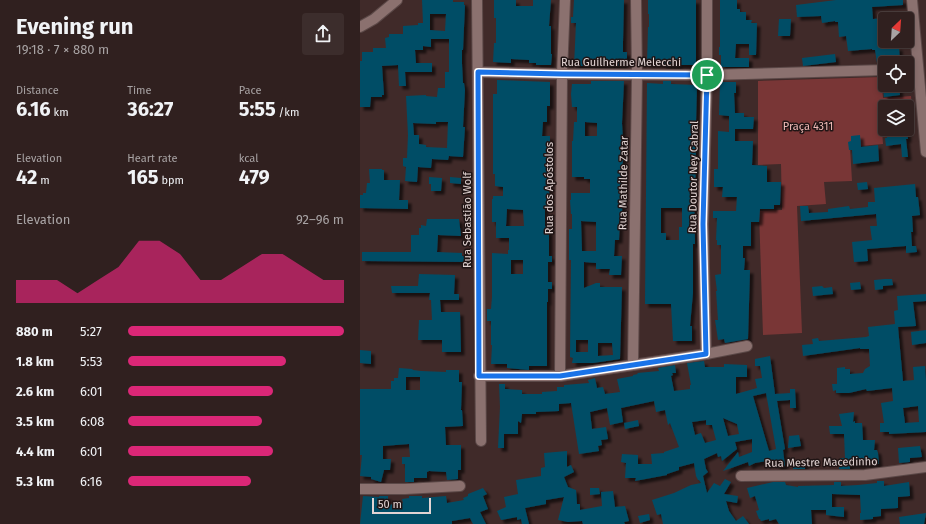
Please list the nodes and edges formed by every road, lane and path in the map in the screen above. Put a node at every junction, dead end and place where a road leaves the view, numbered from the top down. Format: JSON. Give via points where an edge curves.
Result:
{"nodes":[{"id":1,"x":397,"y":0,"type":"edge"},
{"id":2,"x":477,"y":0,"type":"edge"},
{"id":3,"x":565,"y":0,"type":"edge"},
{"id":4,"x":636,"y":0,"type":"edge"},
{"id":5,"x":707,"y":0,"type":"edge"},
{"id":6,"x":912,"y":0,"type":"edge"},
{"id":7,"x":360,"y":27,"type":"edge"},
{"id":8,"x":914,"y":69,"type":"edge"},
{"id":9,"x":918,"y":69,"type":"junction"},
{"id":10,"x":878,"y":70,"type":"edge"},
{"id":11,"x":478,"y":72,"type":"junction"},
{"id":12,"x":562,"y":74,"type":"junction"},
{"id":13,"x":637,"y":75,"type":"junction"},
{"id":14,"x":707,"y":75,"type":"junction"},
{"id":15,"x":926,"y":152,"type":"edge"},
{"id":16,"x":747,"y":346,"type":"dead end"},
{"id":17,"x":706,"y":354,"type":"junction"},
{"id":18,"x":633,"y":365,"type":"junction"},
{"id":19,"x":479,"y":376,"type":"junction"},
{"id":20,"x":560,"y":376,"type":"junction"},
{"id":21,"x":481,"y":441,"type":"dead end"},
{"id":22,"x":926,"y":467,"type":"edge"},
{"id":23,"x":741,"y":476,"type":"dead end"},
{"id":24,"x":460,"y":486,"type":"dead end"},
{"id":25,"x":360,"y":489,"type":"edge"}],
"edges":[{"from":1,"to":7,"type":"street"},
{"from":2,"to":11,"type":"street","name":"Rua Sebastião Wolf"},
{"from":3,"to":12,"type":"street","name":"Rua dos Apóstolos"},
{"from":4,"to":13,"type":"street","name":"Rua Mathilde Zatar"},
{"from":5,"to":14,"type":"street","name":"Rua Doutor Ney Cabral"},
{"from":6,"to":9,"type":"street"},
{"from":8,"to":9,"type":"street"},
{"from":9,"to":15,"type":"street"},
{"from":10,"to":14,"type":"street","name":"Rua Guilherme Melecchi"},
{"from":11,"to":12,"type":"street","name":"Rua Guilherme Melecchi"},
{"from":11,"to":19,"type":"street","name":"Rua Sebastião Wolf"},
{"from":12,"to":13,"type":"street","name":"Rua Guilherme Melecchi"},
{"from":12,"to":20,"type":"street","name":"Rua dos Apóstolos"},
{"from":13,"to":14,"type":"street","name":"Rua Guilherme Melecchi"},
{"from":13,"to":18,"type":"street","name":"Rua Mathilde Zatar"},
{"from":14,"to":17,"type":"street","name":"Rua Doutor Ney Cabral","via":[[703,224]]},
{"from":16,"to":17,"type":"street"},
{"from":17,"to":18,"type":"street"},
{"from":18,"to":20,"type":"street"},
{"from":19,"to":20,"type":"street"},
{"from":19,"to":21,"type":"street","name":"Rua Sebastião Wolf"},
{"from":22,"to":23,"type":"street","name":"Rua Mestre Macedinho","via":[[865,475]]},
{"from":24,"to":25,"type":"street"}]}
